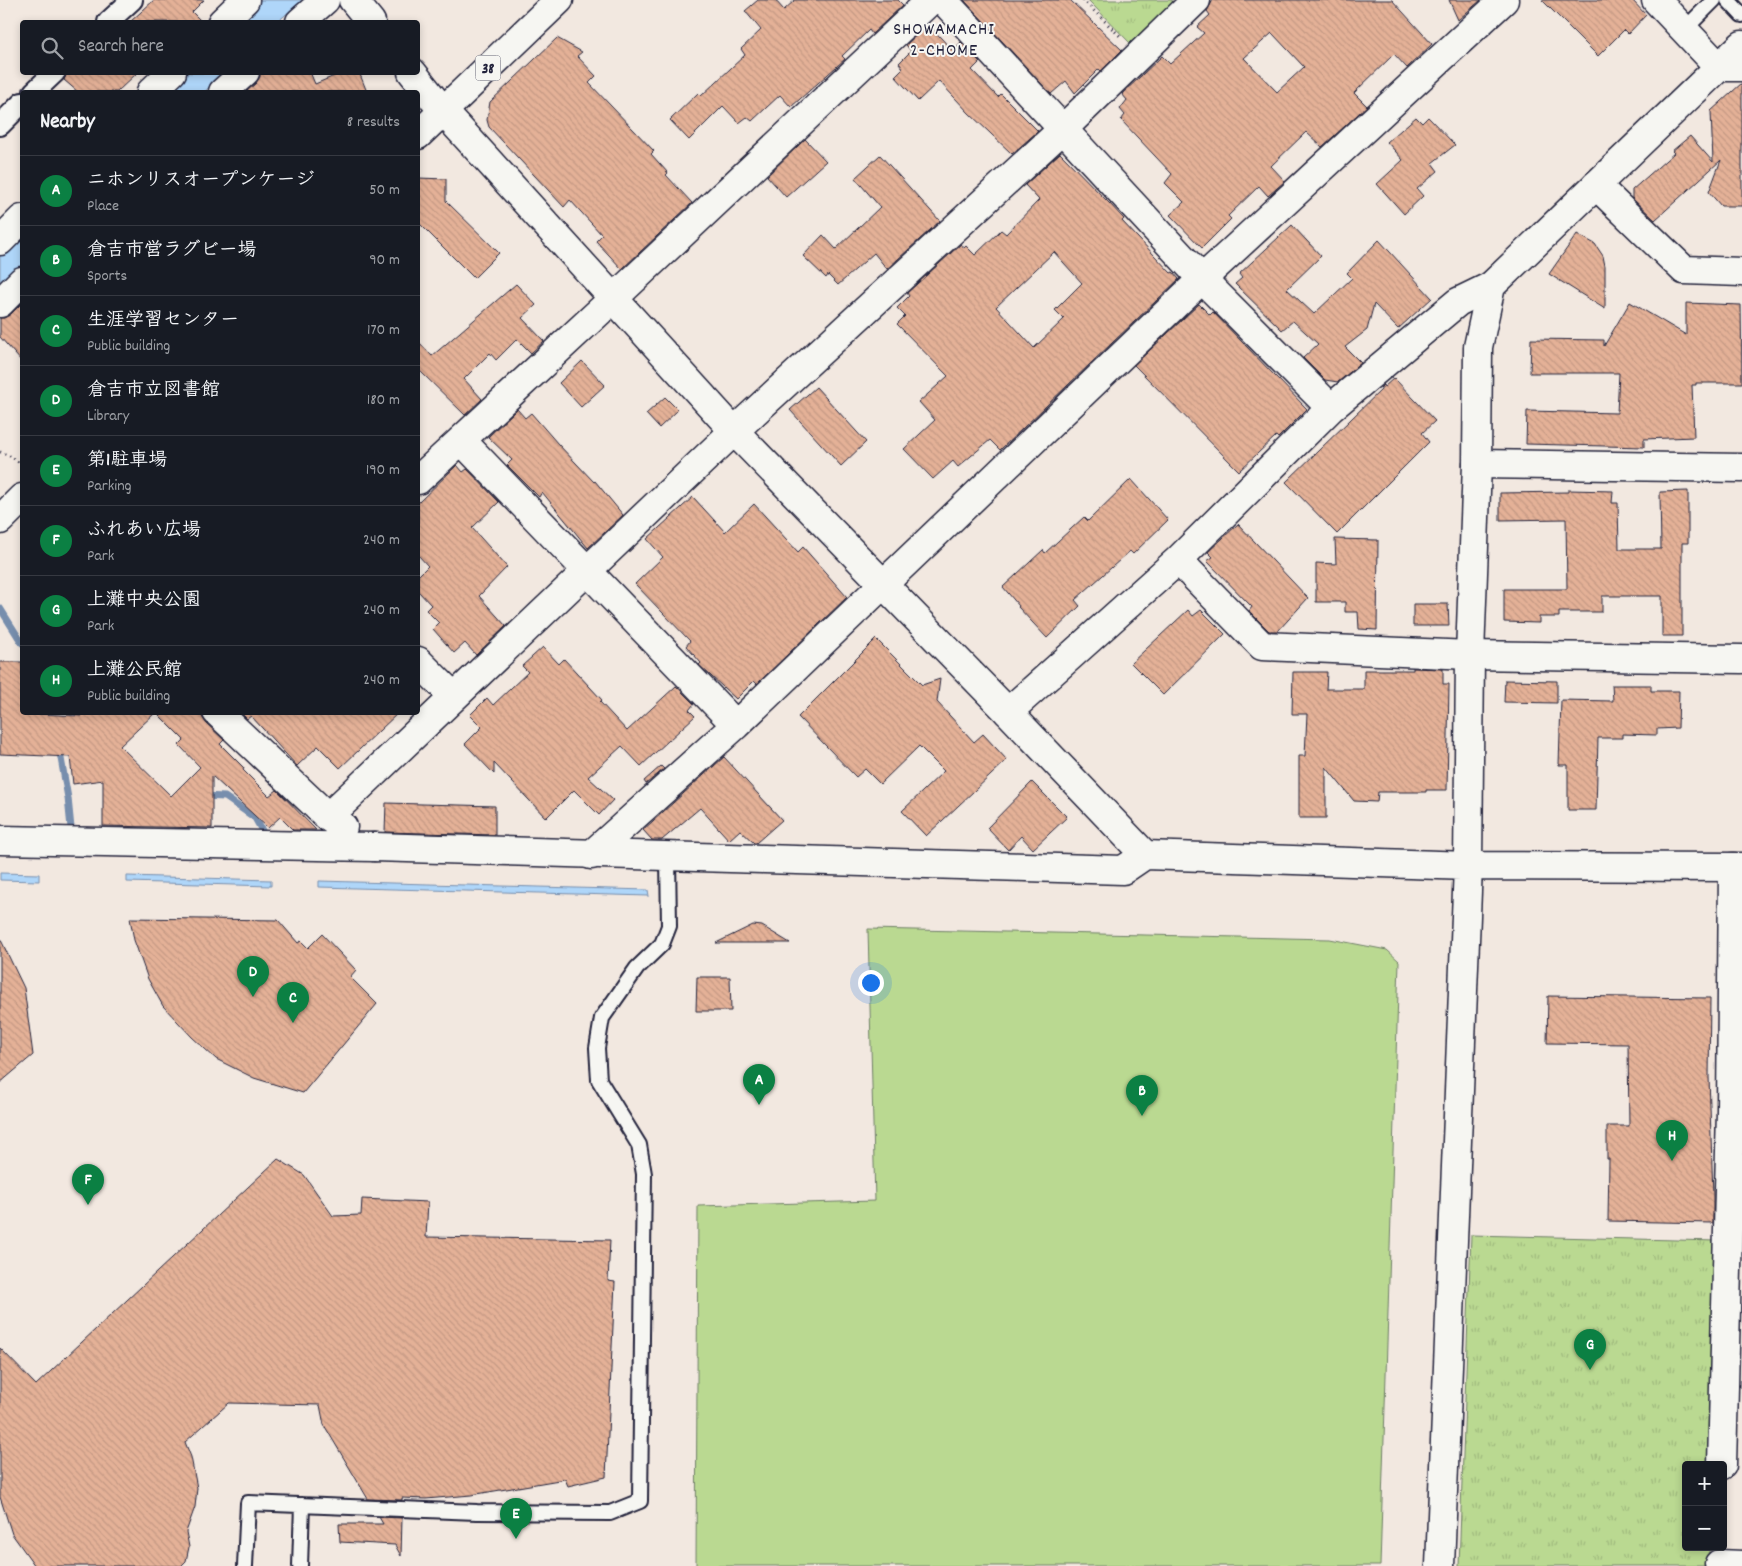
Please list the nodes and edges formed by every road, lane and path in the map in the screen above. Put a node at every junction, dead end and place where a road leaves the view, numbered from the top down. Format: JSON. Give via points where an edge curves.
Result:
{"nodes":[{"id":1,"x":132,"y":0,"type":"edge"},
{"id":2,"x":245,"y":0,"type":"edge"},
{"id":3,"x":325,"y":0,"type":"edge"},
{"id":4,"x":353,"y":0,"type":"edge"},
{"id":5,"x":559,"y":0,"type":"edge"},
{"id":6,"x":931,"y":0,"type":"edge"},
{"id":7,"x":943,"y":0,"type":"edge"},
{"id":8,"x":1083,"y":0,"type":"edge"},
{"id":9,"x":1196,"y":0,"type":"edge"},
{"id":10,"x":1504,"y":0,"type":"edge"},
{"id":11,"x":1656,"y":0,"type":"edge"},
{"id":12,"x":1714,"y":0,"type":"edge"},
{"id":13,"x":1728,"y":0,"type":"edge"},
{"id":14,"x":1742,"y":16,"type":"edge"},
{"id":15,"x":110,"y":20,"type":"edge"},
{"id":16,"x":224,"y":20,"type":"edge"},
{"id":17,"x":302,"y":20,"type":"edge"},
{"id":18,"x":369,"y":20,"type":"edge"},
{"id":19,"x":1684,"y":30,"type":"junction"},
{"id":20,"x":1742,"y":45,"type":"edge"},
{"id":21,"x":1138,"y":55,"type":"junction"},
{"id":22,"x":1730,"y":67,"type":"edge"},
{"id":23,"x":52,"y":75,"type":"edge"},
{"id":24,"x":169,"y":75,"type":"edge"},
{"id":25,"x":242,"y":75,"type":"edge"},
{"id":26,"x":414,"y":75,"type":"edge"},
{"id":27,"x":36,"y":90,"type":"edge"},
{"id":28,"x":153,"y":90,"type":"edge"},
{"id":29,"x":225,"y":90,"type":"edge"},
{"id":30,"x":20,"y":106,"type":"edge"},
{"id":31,"x":443,"y":111,"type":"junction"},
{"id":32,"x":0,"y":125,"type":"edge"},
{"id":33,"x":1063,"y":129,"type":"junction"},
{"id":34,"x":420,"y":133,"type":"edge"},
{"id":35,"x":1596,"y":185,"type":"junction"},
{"id":36,"x":20,"y":221,"type":"edge"},
{"id":37,"x":0,"y":241,"type":"edge"},
{"id":38,"x":1742,"y":272,"type":"edge"},
{"id":39,"x":1202,"y":279,"type":"junction"},
{"id":40,"x":20,"y":283,"type":"edge"},
{"id":41,"x":1491,"y":286,"type":"junction"},
{"id":42,"x":614,"y":298,"type":"junction"},
{"id":43,"x":0,"y":303,"type":"edge"},
{"id":44,"x":1331,"y":408,"type":"junction"},
{"id":45,"x":734,"y":431,"type":"junction"},
{"id":46,"x":461,"y":440,"type":"junction"},
{"id":47,"x":0,"y":452,"type":"edge"},
{"id":48,"x":20,"y":463,"type":"edge"},
{"id":49,"x":1477,"y":464,"type":"junction"},
{"id":50,"x":1742,"y":468,"type":"edge"},
{"id":51,"x":420,"y":478,"type":"edge"},
{"id":52,"x":20,"y":502,"type":"edge"},
{"id":53,"x":0,"y":520,"type":"edge"},
{"id":54,"x":1178,"y":560,"type":"junction"},
{"id":55,"x":587,"y":571,"type":"junction"},
{"id":56,"x":884,"y":583,"type":"junction"},
{"id":57,"x":1470,"y":655,"type":"junction"},
{"id":58,"x":1742,"y":659,"type":"edge"},
{"id":59,"x":420,"y":663,"type":"edge"},
{"id":60,"x":454,"y":698,"type":"junction"},
{"id":61,"x":1008,"y":712,"type":"junction"},
{"id":62,"x":220,"y":715,"type":"edge"},
{"id":63,"x":736,"y":725,"type":"junction"},
{"id":64,"x":328,"y":817,"type":"junction"},
{"id":65,"x":0,"y":840,"type":"edge"},
{"id":66,"x":374,"y":847,"type":"junction"},
{"id":67,"x":591,"y":855,"type":"junction"},
{"id":68,"x":1145,"y":855,"type":"junction"},
{"id":69,"x":668,"y":857,"type":"junction"},
{"id":70,"x":1468,"y":866,"type":"junction"},
{"id":71,"x":1738,"y":867,"type":"edge"},
{"id":72,"x":1736,"y":1111,"type":"edge"},
{"id":73,"x":1734,"y":1334,"type":"edge"},
{"id":74,"x":1722,"y":1461,"type":"edge"},
{"id":75,"x":302,"y":1505,"type":"junction"},
{"id":76,"x":245,"y":1566,"type":"edge"},
{"id":77,"x":300,"y":1566,"type":"edge"},
{"id":78,"x":1440,"y":1566,"type":"edge"}],
"edges":[{"from":1,"to":15,"type":"street"},
{"from":2,"to":16,"type":"street"},
{"from":3,"to":17,"type":"street"},
{"from":4,"to":18,"type":"street"},
{"from":5,"to":31,"type":"street","number":"38"},
{"from":6,"to":42,"type":"street"},
{"from":7,"to":33,"type":"street"},
{"from":8,"to":21,"type":"path"},
{"from":9,"to":21,"type":"street"},
{"from":10,"to":39,"type":"street"},
{"from":11,"to":19,"type":"street"},
{"from":12,"to":19,"type":"lane"},
{"from":13,"to":14,"type":"lane"},
{"from":19,"to":22,"type":"street"},
{"from":20,"to":22,"type":"street"},
{"from":21,"to":33,"type":"street"},
{"from":22,"to":35,"type":"street"},
{"from":23,"to":27,"type":"street"},
{"from":24,"to":28,"type":"street"},
{"from":25,"to":29,"type":"street"},
{"from":26,"to":31,"type":"street"},
{"from":30,"to":32,"type":"street"},
{"from":31,"to":34,"type":"street","number":"38"},
{"from":31,"to":42,"type":"street"},
{"from":33,"to":39,"type":"street"},
{"from":33,"to":45,"type":"street"},
{"from":35,"to":38,"type":"street","via":[[1684,270]]},
{"from":35,"to":41,"type":"street"},
{"from":36,"to":37,"type":"street"},
{"from":39,"to":44,"type":"street"},
{"from":39,"to":56,"type":"street"},
{"from":40,"to":43,"type":"street"},
{"from":41,"to":44,"type":"street","via":[[1458,302]]},
{"from":41,"to":49,"type":"street","via":[[1478,346]]},
{"from":42,"to":45,"type":"street"},
{"from":42,"to":46,"type":"street"},
{"from":44,"to":54,"type":"street"},
{"from":45,"to":55,"type":"street"},
{"from":45,"to":56,"type":"street"},
{"from":46,"to":51,"type":"street"},
{"from":46,"to":55,"type":"street"},
{"from":47,"to":48,"type":"path"},
{"from":49,"to":50,"type":"street"},
{"from":49,"to":57,"type":"street"},
{"from":52,"to":53,"type":"street"},
{"from":54,"to":57,"type":"street","via":[[1262,646]]},
{"from":54,"to":61,"type":"street"},
{"from":55,"to":60,"type":"street"},
{"from":55,"to":63,"type":"street"},
{"from":56,"to":61,"type":"street"},
{"from":56,"to":63,"type":"street"},
{"from":57,"to":58,"type":"street"},
{"from":57,"to":70,"type":"street"},
{"from":59,"to":60,"type":"street"},
{"from":60,"to":64,"type":"street"},
{"from":61,"to":68,"type":"street"},
{"from":62,"to":64,"type":"street"},
{"from":63,"to":67,"type":"street"},
{"from":64,"to":66,"type":"street"},
{"from":65,"to":66,"type":"street"},
{"from":66,"to":67,"type":"street"},
{"from":67,"to":69,"type":"street"},
{"from":68,"to":69,"type":"street","via":[[1123,870]]},
{"from":68,"to":70,"type":"street"},
{"from":69,"to":75,"type":"lane","via":[[668,926],[662,944],[637,968],[602,1018],[597,1048],[599,1080],[639,1145],[644,1174],[640,1501],[610,1513]]},
{"from":70,"to":71,"type":"street"},
{"from":70,"to":78,"type":"street"},
{"from":71,"to":72,"type":"street"},
{"from":72,"to":73,"type":"street"},
{"from":73,"to":74,"type":"street"},
{"from":75,"to":76,"type":"lane","via":[[248,1503]]},
{"from":75,"to":77,"type":"lane"}]}
